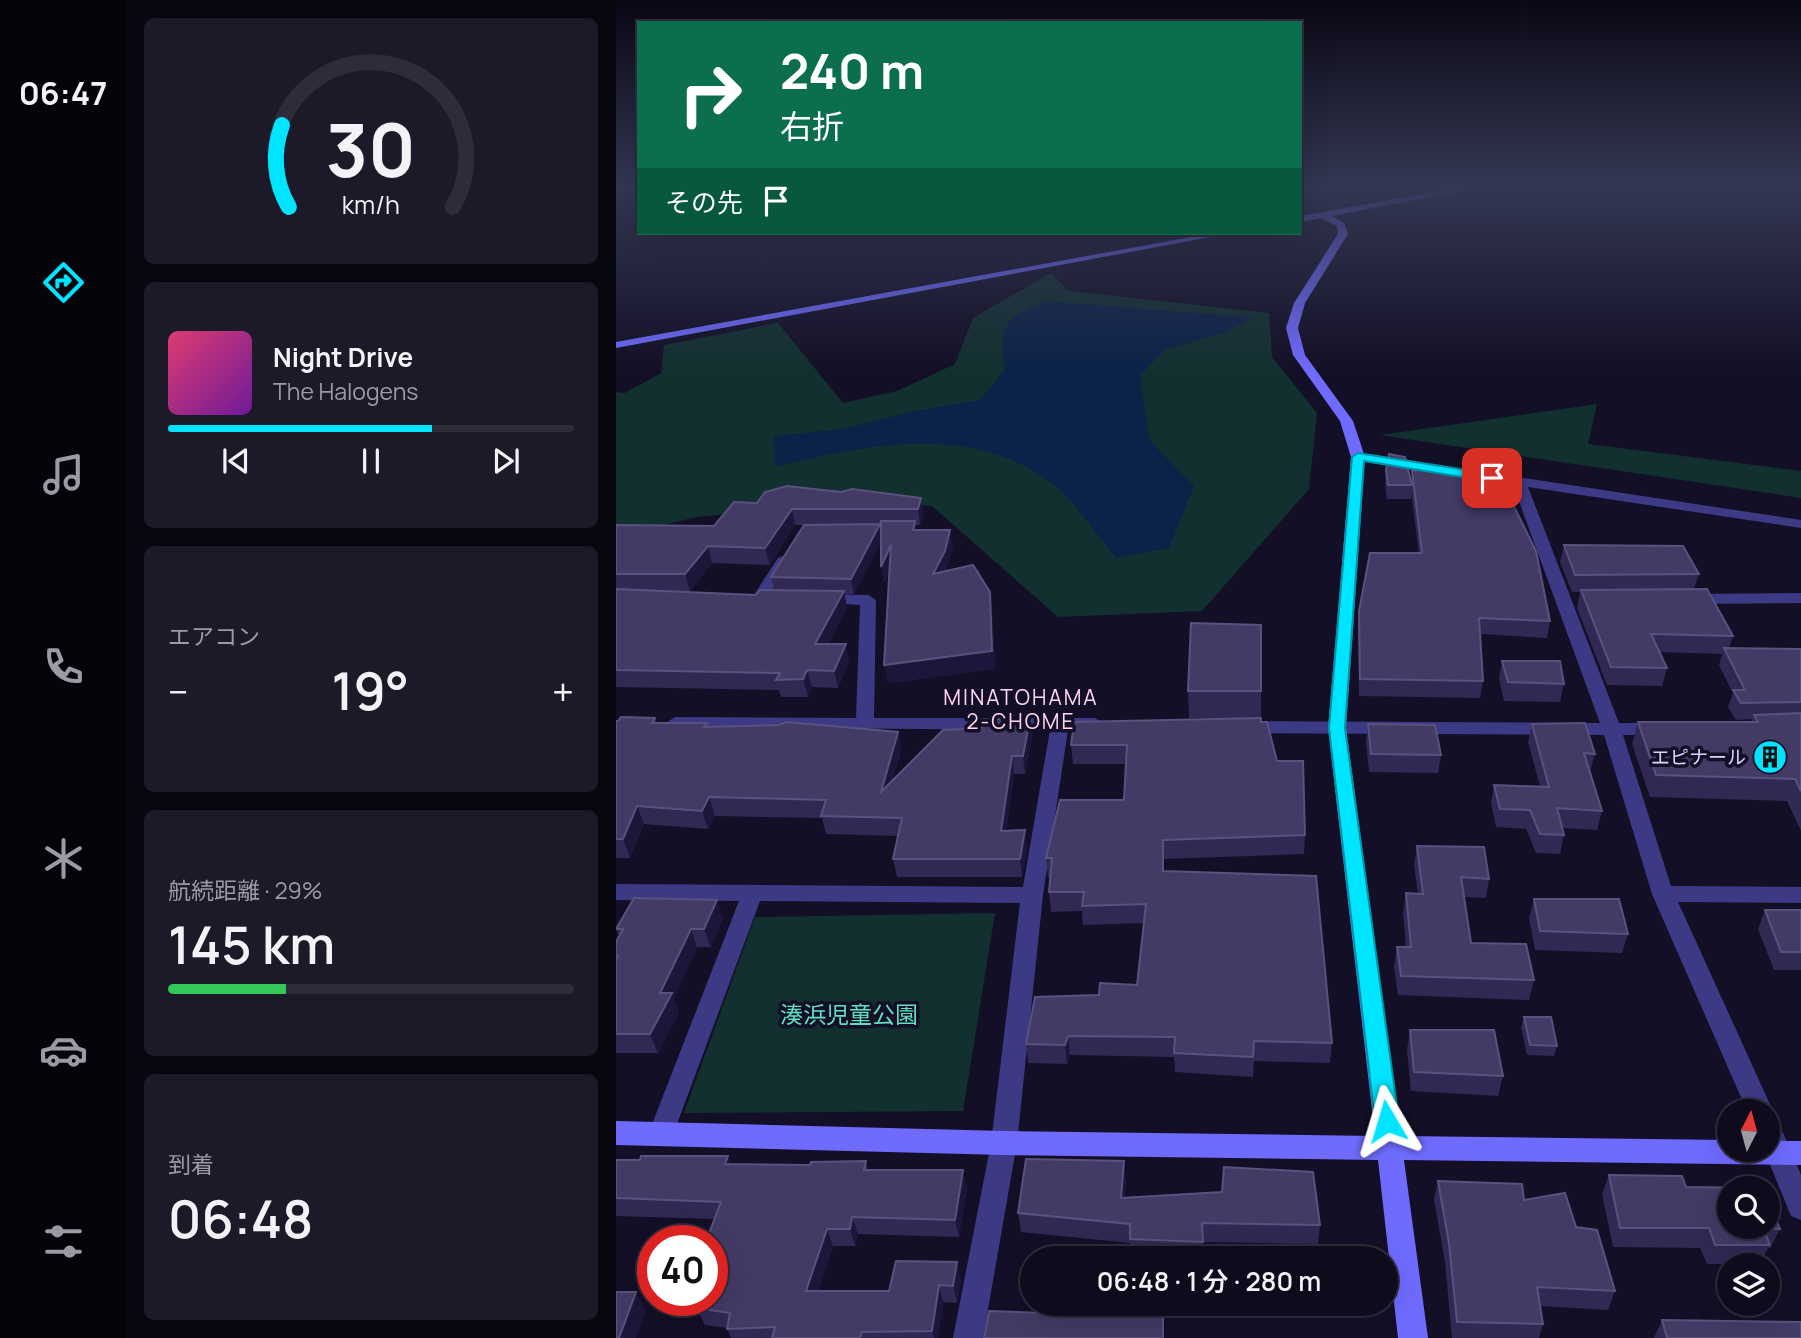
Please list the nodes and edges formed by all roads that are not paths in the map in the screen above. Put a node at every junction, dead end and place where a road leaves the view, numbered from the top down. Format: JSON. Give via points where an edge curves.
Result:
{"nodes":[{"id":1,"x":1143,"y":248,"type":"edge"},
{"id":2,"x":1334,"y":248,"type":"edge"},
{"id":3,"x":616,"y":345,"type":"edge"},
{"id":4,"x":1358,"y":457,"type":"junction"},
{"id":5,"x":1519,"y":482,"type":"junction"},
{"id":6,"x":1801,"y":524,"type":"edge"},
{"id":7,"x":794,"y":542,"type":"edge"},
{"id":8,"x":1801,"y":598,"type":"edge"},
{"id":9,"x":1676,"y":599,"type":"edge"},
{"id":10,"x":865,"y":722,"type":"junction"},
{"id":11,"x":657,"y":723,"type":"edge"},
{"id":12,"x":1060,"y":724,"type":"junction"},
{"id":13,"x":1116,"y":725,"type":"edge"},
{"id":14,"x":1226,"y":726,"type":"edge"},
{"id":15,"x":1337,"y":728,"type":"junction"},
{"id":16,"x":1612,"y":729,"type":"junction"},
{"id":17,"x":1679,"y":729,"type":"edge"},
{"id":18,"x":616,"y":892,"type":"edge"},
{"id":19,"x":752,"y":894,"type":"junction"},
{"id":20,"x":1663,"y":894,"type":"junction"},
{"id":21,"x":1032,"y":895,"type":"junction"},
{"id":22,"x":1801,"y":895,"type":"edge"},
{"id":23,"x":1755,"y":1099,"type":"edge"},
{"id":24,"x":662,"y":1132,"type":"junction"},
{"id":25,"x":616,"y":1133,"type":"edge"},
{"id":26,"x":1004,"y":1143,"type":"junction"},
{"id":27,"x":1390,"y":1146,"type":"junction"},
{"id":28,"x":1790,"y":1153,"type":"edge"},
{"id":29,"x":1801,"y":1207,"type":"edge"},
{"id":30,"x":968,"y":1338,"type":"edge"},
{"id":31,"x":1413,"y":1338,"type":"edge"}],
"edges":[{"from":1,"to":3,"type":"street"},
{"from":2,"to":4,"type":"street","via":[[1295,313],[1292,342],[1343,415]]},
{"from":4,"to":5,"type":"street"},
{"from":4,"to":15,"type":"street"},
{"from":5,"to":6,"type":"street"},
{"from":5,"to":16,"type":"street","via":[[1571,600]]},
{"from":7,"to":10,"type":"street","via":[[753,598],[868,600]]},
{"from":8,"to":9,"type":"street"},
{"from":10,"to":11,"type":"street"},
{"from":10,"to":12,"type":"street"},
{"from":12,"to":13,"type":"street"},
{"from":12,"to":21,"type":"street"},
{"from":14,"to":15,"type":"street"},
{"from":15,"to":16,"type":"street"},
{"from":15,"to":27,"type":"street"},
{"from":16,"to":17,"type":"street"},
{"from":16,"to":20,"type":"street"},
{"from":18,"to":19,"type":"street"},
{"from":19,"to":21,"type":"street"},
{"from":19,"to":24,"type":"street"},
{"from":20,"to":22,"type":"street"},
{"from":20,"to":23,"type":"street"},
{"from":21,"to":26,"type":"street"},
{"from":24,"to":25,"type":"street"},
{"from":24,"to":26,"type":"street"},
{"from":26,"to":27,"type":"street"},
{"from":26,"to":30,"type":"street"},
{"from":27,"to":28,"type":"street"},
{"from":27,"to":31,"type":"street"},
{"from":28,"to":29,"type":"street"}]}
